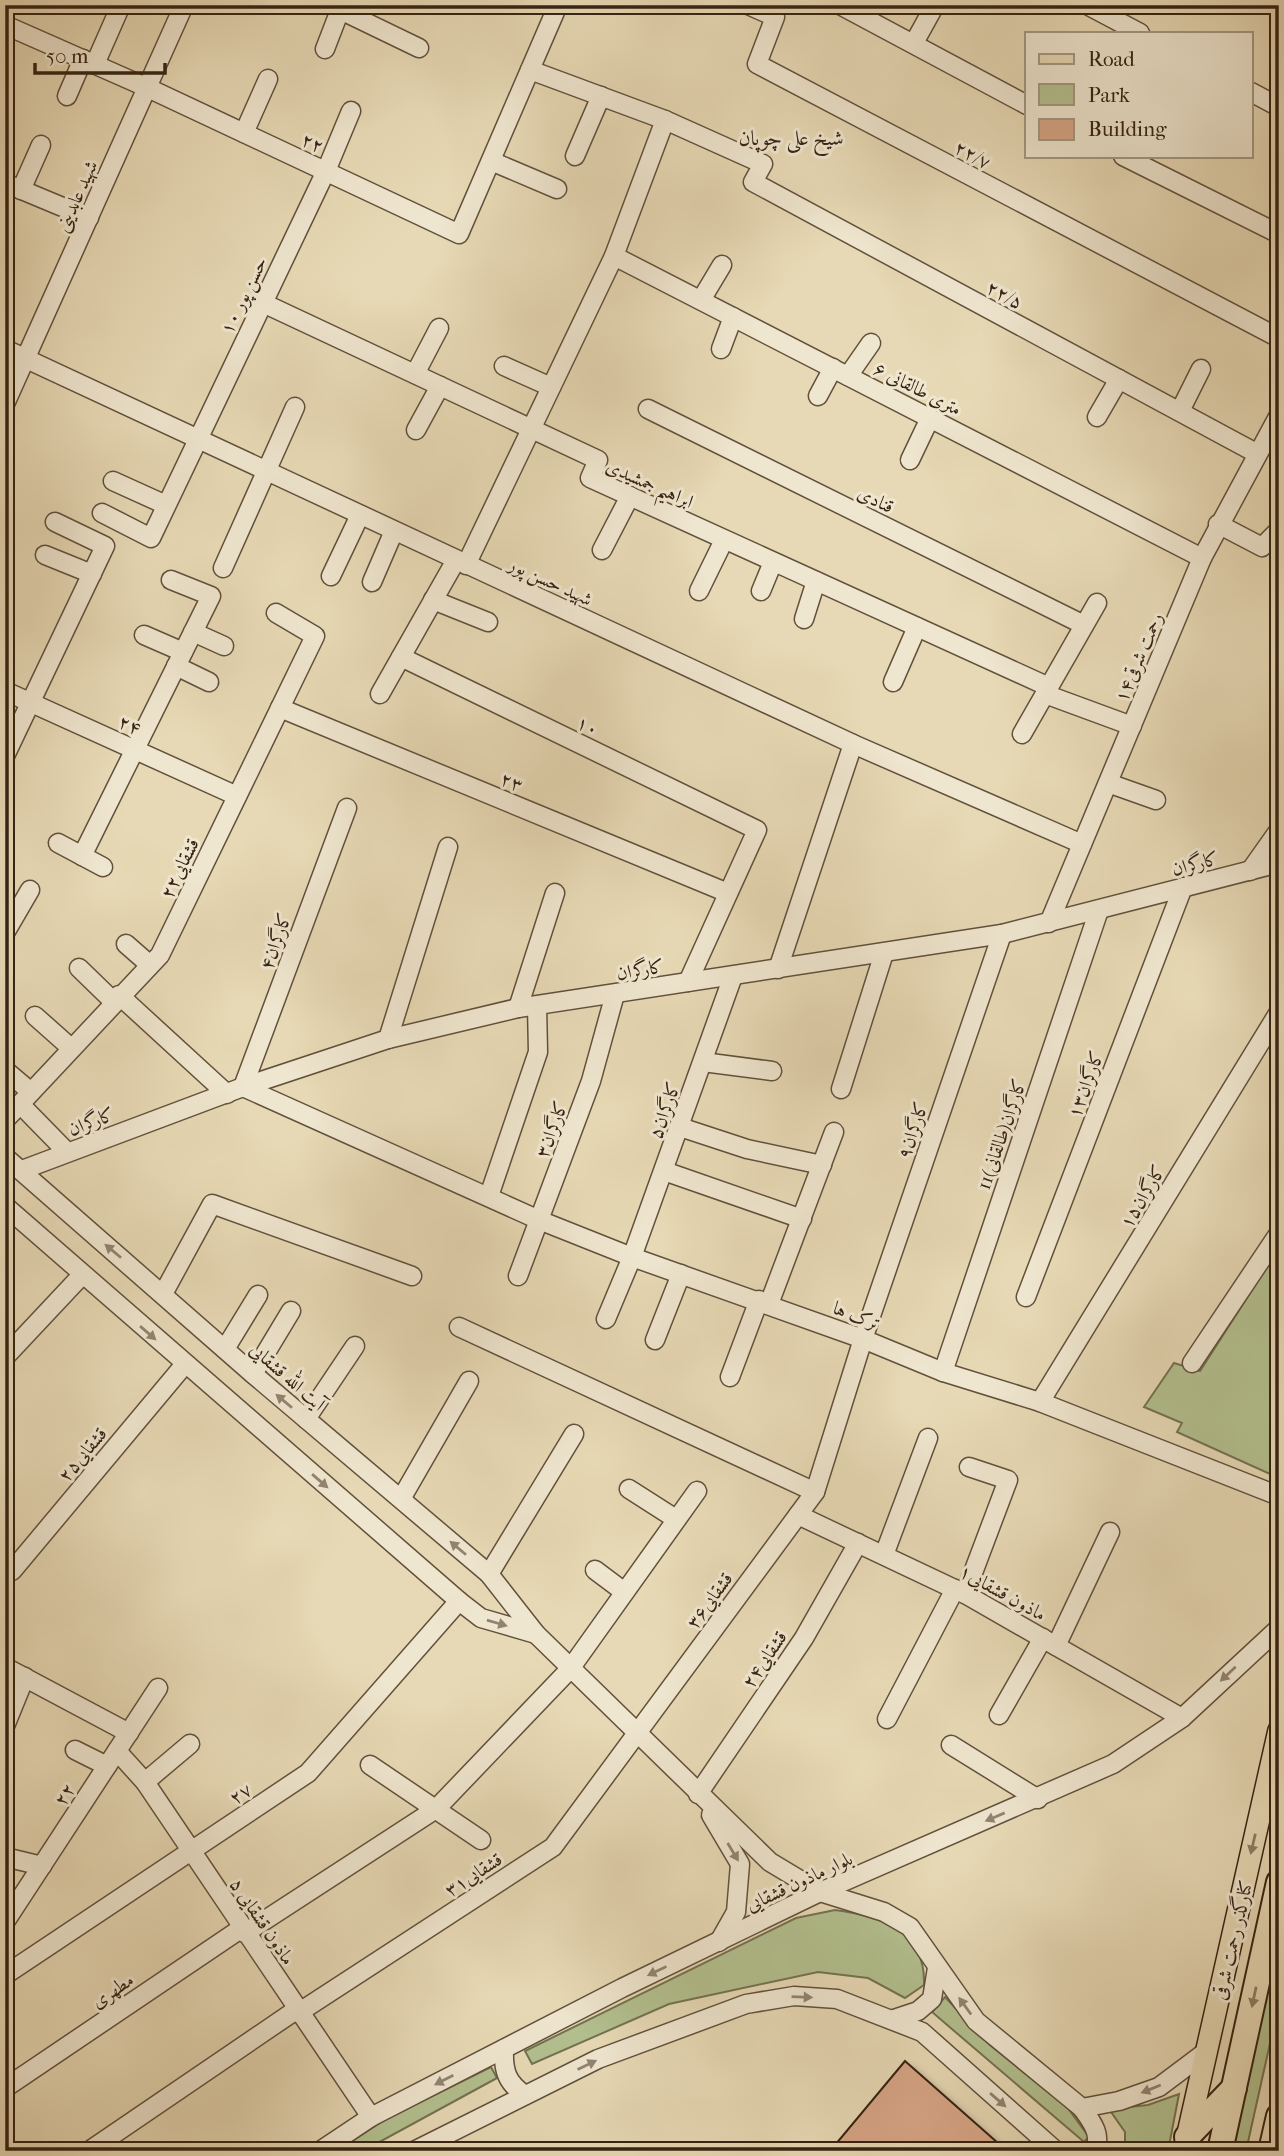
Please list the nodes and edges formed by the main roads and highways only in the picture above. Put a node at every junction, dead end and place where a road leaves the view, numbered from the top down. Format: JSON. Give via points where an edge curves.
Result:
{"nodes":[{"id":1,"x":1279,"y":1730,"type":"edge"},
{"id":2,"x":1279,"y":1882,"type":"edge"},
{"id":3,"x":1234,"y":2088,"type":"junction"},
{"id":4,"x":1279,"y":2116,"type":"edge"},
{"id":5,"x":1186,"y":2144,"type":"edge"},
{"id":6,"x":1220,"y":2151,"type":"edge"},
{"id":7,"x":1271,"y":2151,"type":"edge"}],
"edges":[{"from":1,"to":5,"type":"main road","name":"کنارگذر رحمت شرقی","one_way":true},
{"from":2,"to":3,"type":"highway","one_way":true},
{"from":3,"to":5,"type":"highway"},
{"from":3,"to":6,"type":"highway"},
{"from":4,"to":7,"type":"highway"}]}
